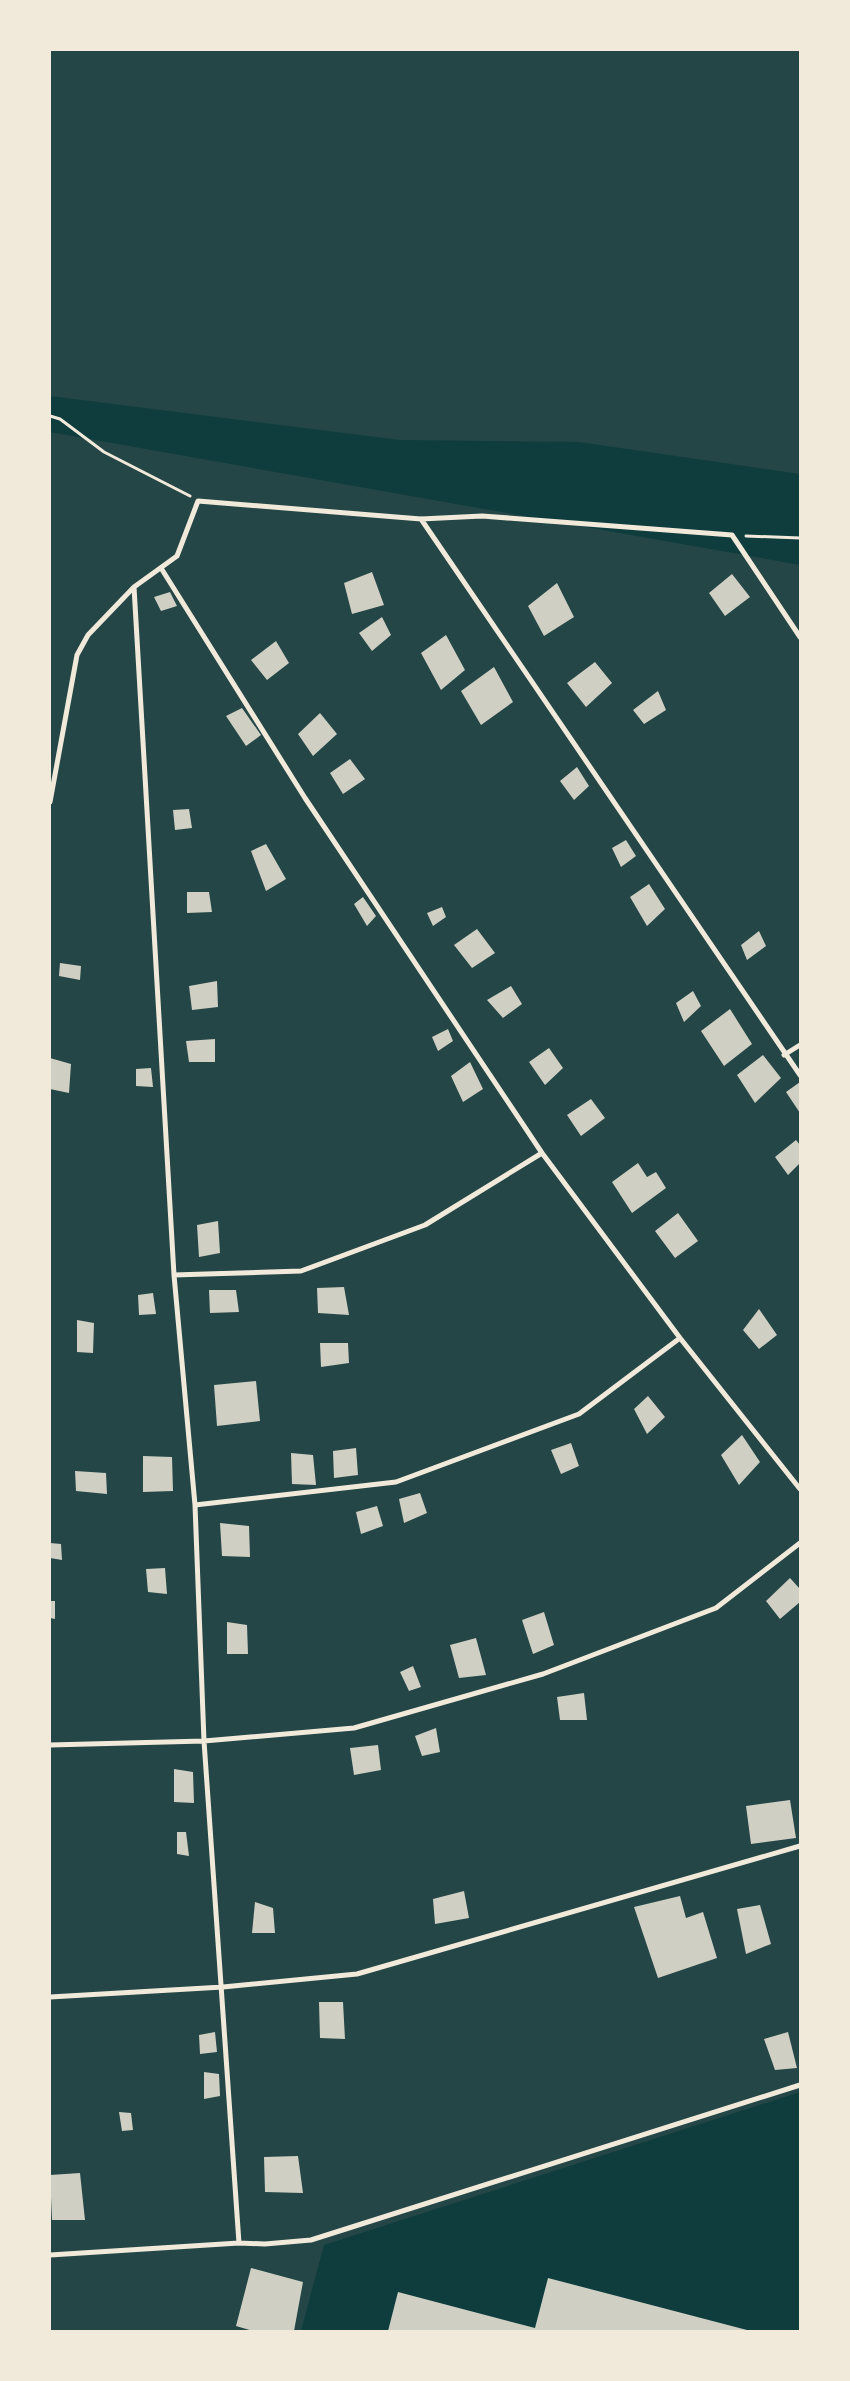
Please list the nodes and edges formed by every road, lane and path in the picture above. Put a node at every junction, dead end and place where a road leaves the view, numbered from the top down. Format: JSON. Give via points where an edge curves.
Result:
{"nodes":[{"id":1,"x":50,"y":416,"type":"edge"},
{"id":2,"x":198,"y":501,"type":"junction"},
{"id":3,"x":421,"y":519,"type":"junction"},
{"id":4,"x":732,"y":535,"type":"junction"},
{"id":5,"x":800,"y":538,"type":"edge"},
{"id":6,"x":161,"y":568,"type":"junction"},
{"id":7,"x":134,"y":587,"type":"junction"},
{"id":8,"x":800,"y":637,"type":"edge"},
{"id":9,"x":50,"y":802,"type":"edge"},
{"id":10,"x":800,"y":1045,"type":"edge"},
{"id":11,"x":784,"y":1055,"type":"junction"},
{"id":12,"x":800,"y":1075,"type":"edge"},
{"id":13,"x":542,"y":1153,"type":"junction"},
{"id":14,"x":174,"y":1275,"type":"junction"},
{"id":15,"x":680,"y":1338,"type":"junction"},
{"id":16,"x":800,"y":1489,"type":"edge"},
{"id":17,"x":195,"y":1505,"type":"junction"},
{"id":18,"x":800,"y":1543,"type":"edge"},
{"id":19,"x":204,"y":1741,"type":"junction"},
{"id":20,"x":50,"y":1745,"type":"edge"},
{"id":21,"x":800,"y":1846,"type":"edge"},
{"id":22,"x":223,"y":1987,"type":"junction"},
{"id":23,"x":50,"y":1997,"type":"edge"},
{"id":24,"x":800,"y":2085,"type":"edge"},
{"id":25,"x":239,"y":2243,"type":"junction"},
{"id":26,"x":50,"y":2255,"type":"edge"}],
"edges":[{"from":1,"to":2,"type":"path","via":[[60,419],[104,452]]},
{"from":2,"to":3,"type":"street"},
{"from":2,"to":6,"type":"street","via":[[177,556]]},
{"from":3,"to":4,"type":"street","via":[[482,516]]},
{"from":3,"to":11,"type":"street"},
{"from":4,"to":5,"type":"path"},
{"from":4,"to":8,"type":"street"},
{"from":6,"to":7,"type":"street"},
{"from":6,"to":13,"type":"street","via":[[305,798]]},
{"from":7,"to":9,"type":"street","via":[[88,636],[77,655]]},
{"from":7,"to":14,"type":"street"},
{"from":10,"to":11,"type":"street"},
{"from":11,"to":12,"type":"street"},
{"from":13,"to":14,"type":"street","via":[[426,1225],[301,1270]]},
{"from":13,"to":15,"type":"street"},
{"from":14,"to":17,"type":"street"},
{"from":15,"to":16,"type":"street"},
{"from":15,"to":17,"type":"street","via":[[579,1414],[396,1482]]},
{"from":17,"to":19,"type":"street"},
{"from":18,"to":19,"type":"street","via":[[716,1608],[544,1674],[354,1728]]},
{"from":19,"to":20,"type":"street"},
{"from":19,"to":22,"type":"street"},
{"from":21,"to":22,"type":"street","via":[[357,1974]]},
{"from":22,"to":23,"type":"street"},
{"from":22,"to":25,"type":"street"},
{"from":24,"to":25,"type":"street","via":[[311,2240]]},
{"from":25,"to":26,"type":"street"}]}
